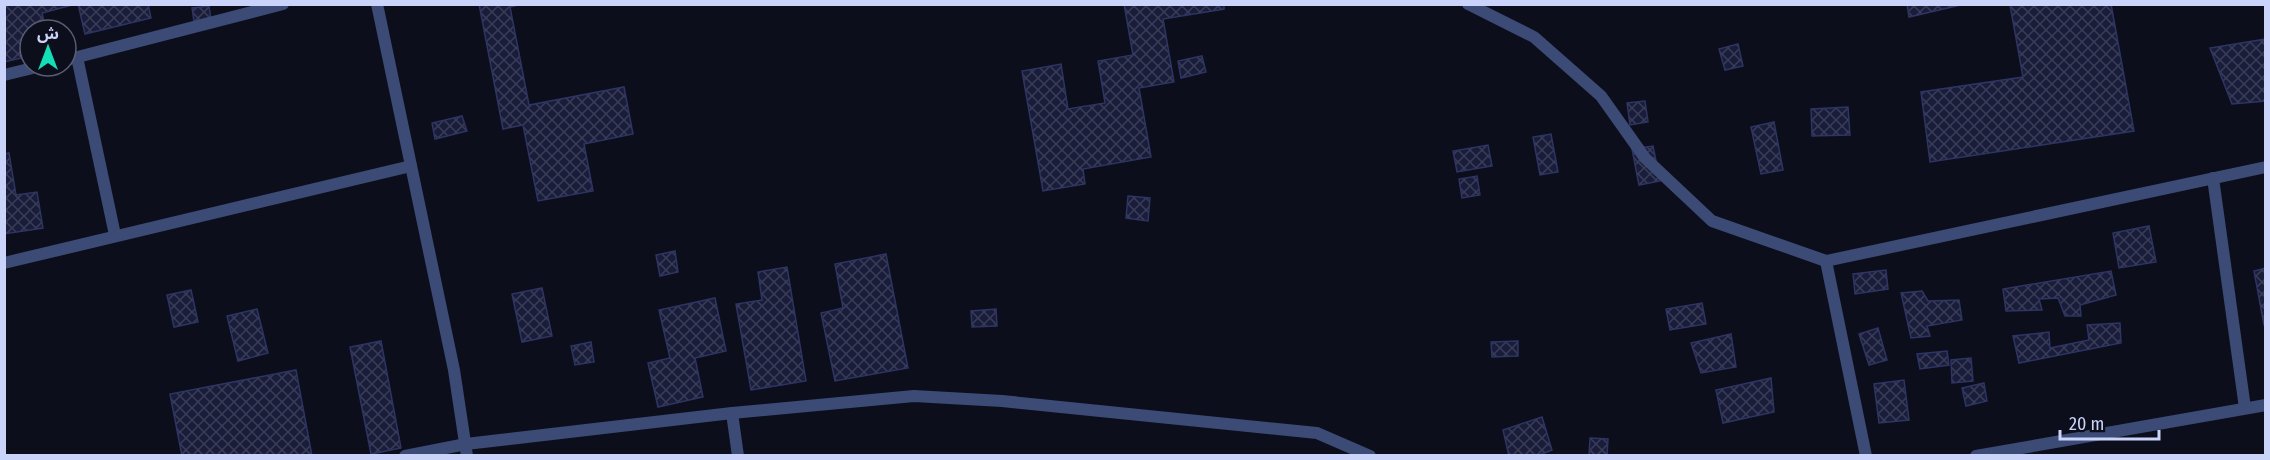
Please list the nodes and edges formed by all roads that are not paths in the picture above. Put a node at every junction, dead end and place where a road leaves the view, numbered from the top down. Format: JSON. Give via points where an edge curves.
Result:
{"nodes":[{"id":1,"x":283,"y":4,"type":"edge"},
{"id":2,"x":377,"y":4,"type":"edge"},
{"id":3,"x":1468,"y":4,"type":"edge"},
{"id":4,"x":78,"y":56,"type":"edge"},
{"id":5,"x":76,"y":78,"type":"edge"},
{"id":6,"x":411,"y":166,"type":"junction"},
{"id":7,"x":2265,"y":167,"type":"edge"},
{"id":8,"x":2213,"y":178,"type":"junction"},
{"id":9,"x":115,"y":235,"type":"junction"},
{"id":10,"x":1826,"y":261,"type":"junction"},
{"id":11,"x":4,"y":263,"type":"edge"},
{"id":12,"x":2265,"y":405,"type":"edge"},
{"id":13,"x":2245,"y":408,"type":"junction"},
{"id":14,"x":732,"y":413,"type":"junction"},
{"id":15,"x":466,"y":450,"type":"edge"},
{"id":16,"x":405,"y":456,"type":"edge"},
{"id":17,"x":738,"y":456,"type":"edge"},
{"id":18,"x":1370,"y":456,"type":"edge"},
{"id":19,"x":1866,"y":456,"type":"edge"},
{"id":20,"x":1976,"y":456,"type":"edge"}],
"edges":[{"from":1,"to":4,"type":"street"},
{"from":2,"to":6,"type":"street"},
{"from":3,"to":10,"type":"street","via":[[1534,37],[1600,96],[1645,158],[1712,221]]},
{"from":5,"to":9,"type":"street"},
{"from":6,"to":9,"type":"street"},
{"from":6,"to":15,"type":"street","via":[[454,370]]},
{"from":7,"to":8,"type":"street"},
{"from":8,"to":10,"type":"street"},
{"from":8,"to":13,"type":"street"},
{"from":9,"to":11,"type":"street"},
{"from":10,"to":19,"type":"street"},
{"from":12,"to":13,"type":"street"},
{"from":13,"to":20,"type":"street"},
{"from":14,"to":15,"type":"street"},
{"from":14,"to":17,"type":"street"},
{"from":14,"to":18,"type":"street","via":[[914,396],[1002,401],[1317,433]]},
{"from":15,"to":16,"type":"street"}]}
